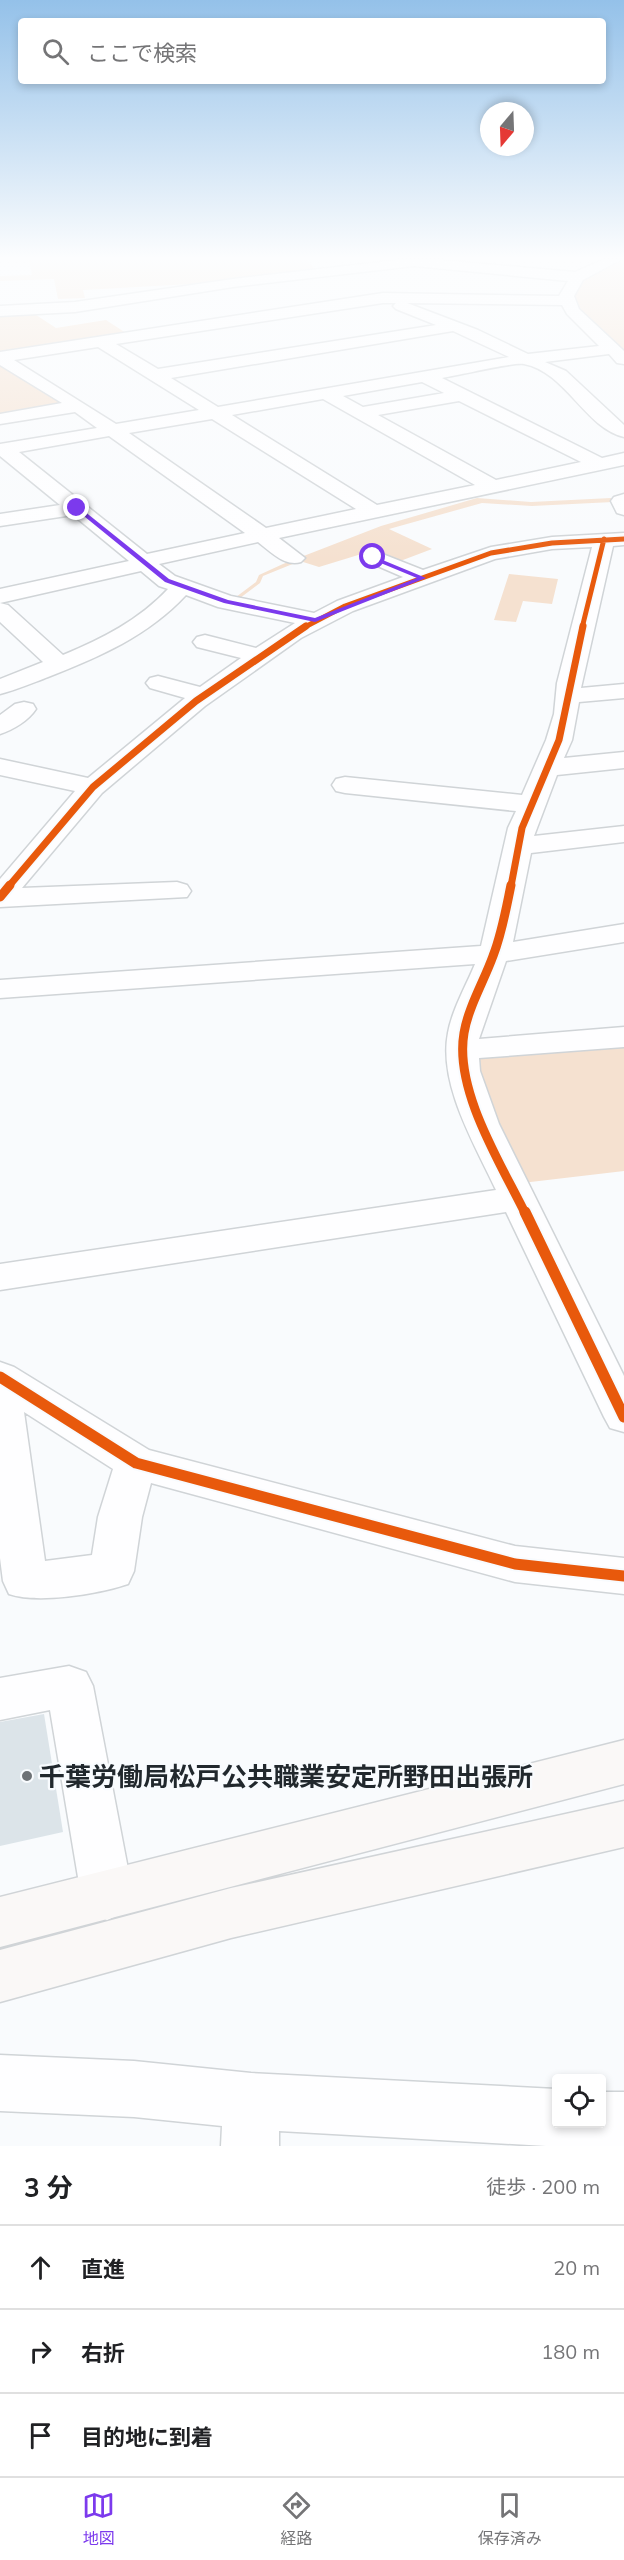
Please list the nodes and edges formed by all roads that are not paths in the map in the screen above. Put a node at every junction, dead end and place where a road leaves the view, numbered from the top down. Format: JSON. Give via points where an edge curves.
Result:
{"nodes":[{"id":1,"x":3,"y":360,"type":"edge"},
{"id":2,"x":131,"y":360,"type":"edge"},
{"id":3,"x":246,"y":360,"type":"edge"},
{"id":4,"x":466,"y":360,"type":"edge"},
{"id":5,"x":518,"y":360,"type":"edge"},
{"id":6,"x":528,"y":360,"type":"edge"},
{"id":7,"x":479,"y":367,"type":"junction"},
{"id":8,"x":155,"y":375,"type":"junction"},
{"id":9,"x":426,"y":377,"type":"junction"},
{"id":10,"x":327,"y":394,"type":"junction"},
{"id":11,"x":461,"y":395,"type":"junction"},
{"id":12,"x":78,"y":406,"type":"junction"},
{"id":13,"x":394,"y":406,"type":"junction"},
{"id":14,"x":360,"y":412,"type":"junction"},
{"id":15,"x":215,"y":413,"type":"junction"},
{"id":16,"x":0,"y":419,"type":"edge"},
{"id":17,"x":382,"y":425,"type":"junction"},
{"id":18,"x":112,"y":430,"type":"junction"},
{"id":19,"x":624,"y":432,"type":"edge"},
{"id":20,"x":2,"y":450,"type":"edge"},
{"id":21,"x":624,"y":459,"type":"edge"},
{"id":22,"x":600,"y":464,"type":"junction"},
{"id":23,"x":622,"y":486,"type":"edge"},
{"id":24,"x":494,"y":487,"type":"junction"},
{"id":25,"x":77,"y":508,"type":"junction"},
{"id":26,"x":624,"y":509,"type":"edge"},
{"id":27,"x":374,"y":512,"type":"junction"},
{"id":28,"x":0,"y":520,"type":"edge"},
{"id":29,"x":262,"y":535,"type":"junction"},
{"id":30,"x":614,"y":539,"type":"edge"},
{"id":31,"x":373,"y":557,"type":"dead end"},
{"id":32,"x":294,"y":558,"type":"dead end"},
{"id":33,"x":144,"y":562,"type":"junction"},
{"id":34,"x":423,"y":578,"type":"junction"},
{"id":35,"x":182,"y":587,"type":"junction"},
{"id":36,"x":0,"y":596,"type":"edge"},
{"id":37,"x":0,"y":610,"type":"edge"},
{"id":38,"x":315,"y":620,"type":"junction"},
{"id":39,"x":205,"y":642,"type":"dead end"},
{"id":40,"x":260,"y":656,"type":"junction"},
{"id":41,"x":59,"y":664,"type":"junction"},
{"id":42,"x":158,"y":683,"type":"dead end"},
{"id":43,"x":0,"y":687,"type":"edge"},
{"id":44,"x":624,"y":691,"type":"edge"},
{"id":45,"x":204,"y":696,"type":"junction"},
{"id":46,"x":568,"y":696,"type":"junction"},
{"id":47,"x":24,"y":709,"type":"dead end"},
{"id":48,"x":0,"y":726,"type":"edge"},
{"id":49,"x":624,"y":760,"type":"edge"},
{"id":50,"x":0,"y":767,"type":"edge"},
{"id":51,"x":547,"y":768,"type":"junction"},
{"id":52,"x":345,"y":784,"type":"dead end"},
{"id":53,"x":93,"y":787,"type":"junction"},
{"id":54,"x":530,"y":804,"type":"junction"},
{"id":55,"x":624,"y":834,"type":"edge"},
{"id":56,"x":520,"y":846,"type":"junction"},
{"id":57,"x":177,"y":891,"type":"dead end"},
{"id":58,"x":0,"y":897,"type":"edge"},
{"id":59,"x":624,"y":933,"type":"edge"},
{"id":60,"x":494,"y":954,"type":"junction"},
{"id":61,"x":0,"y":989,"type":"edge"},
{"id":62,"x":624,"y":1037,"type":"edge"},
{"id":63,"x":462,"y":1050,"type":"junction"},
{"id":64,"x":519,"y":1198,"type":"junction"},
{"id":65,"x":0,"y":1277,"type":"edge"},
{"id":66,"x":0,"y":1377,"type":"edge"},
{"id":67,"x":0,"y":1384,"type":"edge"},
{"id":68,"x":624,"y":1417,"type":"edge"},
{"id":69,"x":136,"y":1462,"type":"junction"},
{"id":70,"x":624,"y":1576,"type":"edge"},
{"id":71,"x":0,"y":1699,"type":"edge"},
{"id":72,"x":624,"y":1762,"type":"edge"},
{"id":73,"x":624,"y":1824,"type":"edge"},
{"id":74,"x":107,"y":1895,"type":"junction"},
{"id":75,"x":0,"y":1922,"type":"edge"},
{"id":76,"x":0,"y":1976,"type":"edge"},
{"id":77,"x":0,"y":2084,"type":"edge"},
{"id":78,"x":552,"y":2118,"type":"edge"},
{"id":79,"x":606,"y":2120,"type":"edge"},
{"id":80,"x":624,"y":2121,"type":"edge"},
{"id":81,"x":250,"y":2124,"type":"edge"},
{"id":82,"x":585,"y":2128,"type":"edge"},
{"id":83,"x":587,"y":2146,"type":"edge"}],
"edges":[{"from":1,"to":12,"type":"street"},
{"from":2,"to":8,"type":"street"},
{"from":3,"to":8,"type":"street"},
{"from":4,"to":7,"type":"street"},
{"from":5,"to":7,"type":"street"},
{"from":6,"to":19,"type":"street","via":[[560,375]]},
{"from":7,"to":9,"type":"street"},
{"from":8,"to":15,"type":"street"},
{"from":9,"to":10,"type":"street"},
{"from":9,"to":11,"type":"street"},
{"from":10,"to":14,"type":"street"},
{"from":10,"to":15,"type":"street"},
{"from":11,"to":13,"type":"street"},
{"from":11,"to":22,"type":"street"},
{"from":12,"to":16,"type":"street"},
{"from":12,"to":18,"type":"street"},
{"from":13,"to":14,"type":"street"},
{"from":13,"to":17,"type":"street","via":[[416,418]]},
{"from":14,"to":17,"type":"street"},
{"from":15,"to":18,"type":"street"},
{"from":15,"to":27,"type":"street"},
{"from":17,"to":24,"type":"street"},
{"from":18,"to":20,"type":"street"},
{"from":18,"to":29,"type":"street"},
{"from":20,"to":25,"type":"street"},
{"from":21,"to":22,"type":"street"},
{"from":22,"to":23,"type":"street"},
{"from":22,"to":24,"type":"street"},
{"from":23,"to":26,"type":"street"},
{"from":24,"to":27,"type":"street"},
{"from":25,"to":28,"type":"street"},
{"from":25,"to":33,"type":"street"},
{"from":27,"to":29,"type":"street"},
{"from":29,"to":32,"type":"street"},
{"from":29,"to":33,"type":"street"},
{"from":30,"to":34,"type":"street","via":[[552,543],[491,553]]},
{"from":30,"to":46,"type":"street"},
{"from":31,"to":34,"type":"street"},
{"from":33,"to":35,"type":"street"},
{"from":33,"to":36,"type":"street"},
{"from":34,"to":38,"type":"street"},
{"from":35,"to":38,"type":"street","via":[[226,602]]},
{"from":35,"to":41,"type":"street","via":[[130,631]]},
{"from":37,"to":41,"type":"street"},
{"from":38,"to":40,"type":"street"},
{"from":39,"to":40,"type":"street"},
{"from":40,"to":45,"type":"street"},
{"from":41,"to":43,"type":"street"},
{"from":42,"to":45,"type":"street"},
{"from":44,"to":46,"type":"street"},
{"from":45,"to":53,"type":"street"},
{"from":46,"to":51,"type":"street","via":[[559,741]]},
{"from":47,"to":48,"type":"street"},
{"from":49,"to":51,"type":"street"},
{"from":50,"to":53,"type":"street"},
{"from":51,"to":54,"type":"street"},
{"from":52,"to":54,"type":"street"},
{"from":53,"to":58,"type":"street"},
{"from":54,"to":56,"type":"street"},
{"from":55,"to":56,"type":"street"},
{"from":56,"to":60,"type":"street"},
{"from":57,"to":58,"type":"street"},
{"from":59,"to":60,"type":"street"},
{"from":60,"to":61,"type":"street"},
{"from":60,"to":63,"type":"street","via":[[464,1031]]},
{"from":62,"to":63,"type":"street"},
{"from":63,"to":64,"type":"street","via":[[464,1071],[482,1124]]},
{"from":64,"to":65,"type":"street"},
{"from":64,"to":68,"type":"street"},
{"from":66,"to":69,"type":"street"},
{"from":67,"to":69,"type":"street","via":[[25,1581],[112,1571],[120,1517]]},
{"from":69,"to":70,"type":"street","via":[[515,1564]]},
{"from":71,"to":74,"type":"street","via":[[69,1686]]},
{"from":72,"to":74,"type":"street"},
{"from":73,"to":76,"type":"street","via":[[231,1913]]},
{"from":74,"to":75,"type":"street"},
{"from":77,"to":81,"type":"street","via":[[134,2089]]},
{"from":78,"to":81,"type":"street"},
{"from":79,"to":80,"type":"street"},
{"from":82,"to":83,"type":"street"}]}
